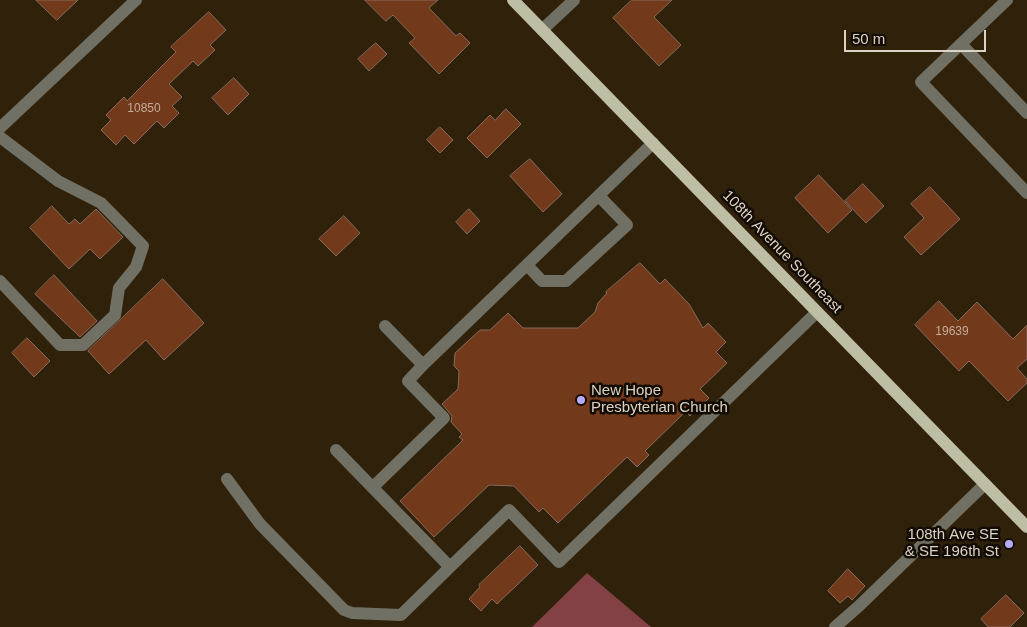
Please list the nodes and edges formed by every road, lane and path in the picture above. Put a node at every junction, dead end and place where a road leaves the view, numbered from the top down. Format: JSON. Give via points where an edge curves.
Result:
{"nodes":[{"id":1,"x":136,"y":0,"type":"edge"},
{"id":2,"x":513,"y":0,"type":"edge"},
{"id":3,"x":574,"y":0,"type":"edge"},
{"id":4,"x":1007,"y":0,"type":"edge"},
{"id":5,"x":542,"y":30,"type":"junction"},
{"id":6,"x":961,"y":44,"type":"junction"},
{"id":7,"x":1027,"y":113,"type":"edge"},
{"id":8,"x":0,"y":128,"type":"edge"},
{"id":9,"x":0,"y":137,"type":"edge"},
{"id":10,"x":652,"y":143,"type":"junction"},
{"id":11,"x":1027,"y":193,"type":"edge"},
{"id":12,"x":598,"y":196,"type":"junction"},
{"id":13,"x":527,"y":265,"type":"junction"},
{"id":14,"x":0,"y":280,"type":"edge"},
{"id":15,"x":817,"y":312,"type":"junction"},
{"id":16,"x":385,"y":326,"type":"dead end"},
{"id":17,"x":423,"y":365,"type":"junction"},
{"id":18,"x":336,"y":450,"type":"dead end"},
{"id":19,"x":227,"y":479,"type":"dead end"},
{"id":20,"x":985,"y":484,"type":"junction"},
{"id":21,"x":373,"y":487,"type":"junction"},
{"id":22,"x":1027,"y":527,"type":"edge"},
{"id":23,"x":450,"y":567,"type":"junction"},
{"id":24,"x":835,"y":627,"type":"edge"}],
"edges":[{"from":1,"to":8,"type":"street"},
{"from":2,"to":5,"type":"main road","name":"108th Avenue Southeast"},
{"from":3,"to":5,"type":"street"},
{"from":4,"to":6,"type":"street"},
{"from":5,"to":10,"type":"main road","name":"108th Avenue Southeast"},
{"from":6,"to":7,"type":"street"},
{"from":6,"to":11,"type":"street","via":[[921,82]]},
{"from":9,"to":14,"type":"street","via":[[58,181],[102,203],[143,246],[136,267],[120,288],[115,315],[84,345],[60,345]]},
{"from":10,"to":12,"type":"street"},
{"from":10,"to":15,"type":"main road","name":"108th Avenue Southeast"},
{"from":12,"to":13,"type":"street"},
{"from":12,"to":13,"type":"street","via":[[626,225],[566,280],[542,281]]},
{"from":13,"to":17,"type":"street"},
{"from":15,"to":20,"type":"main road","name":"108th Avenue Southeast"},
{"from":15,"to":23,"type":"street","via":[[559,562],[509,510]]},
{"from":16,"to":17,"type":"street"},
{"from":17,"to":21,"type":"street","via":[[408,381],[444,418]]},
{"from":18,"to":21,"type":"street"},
{"from":19,"to":23,"type":"street","via":[[260,524],[336,602],[352,613],[401,615]]},
{"from":20,"to":22,"type":"main road","name":"108th Avenue Southeast"},
{"from":20,"to":24,"type":"street"},
{"from":21,"to":23,"type":"street"}]}
